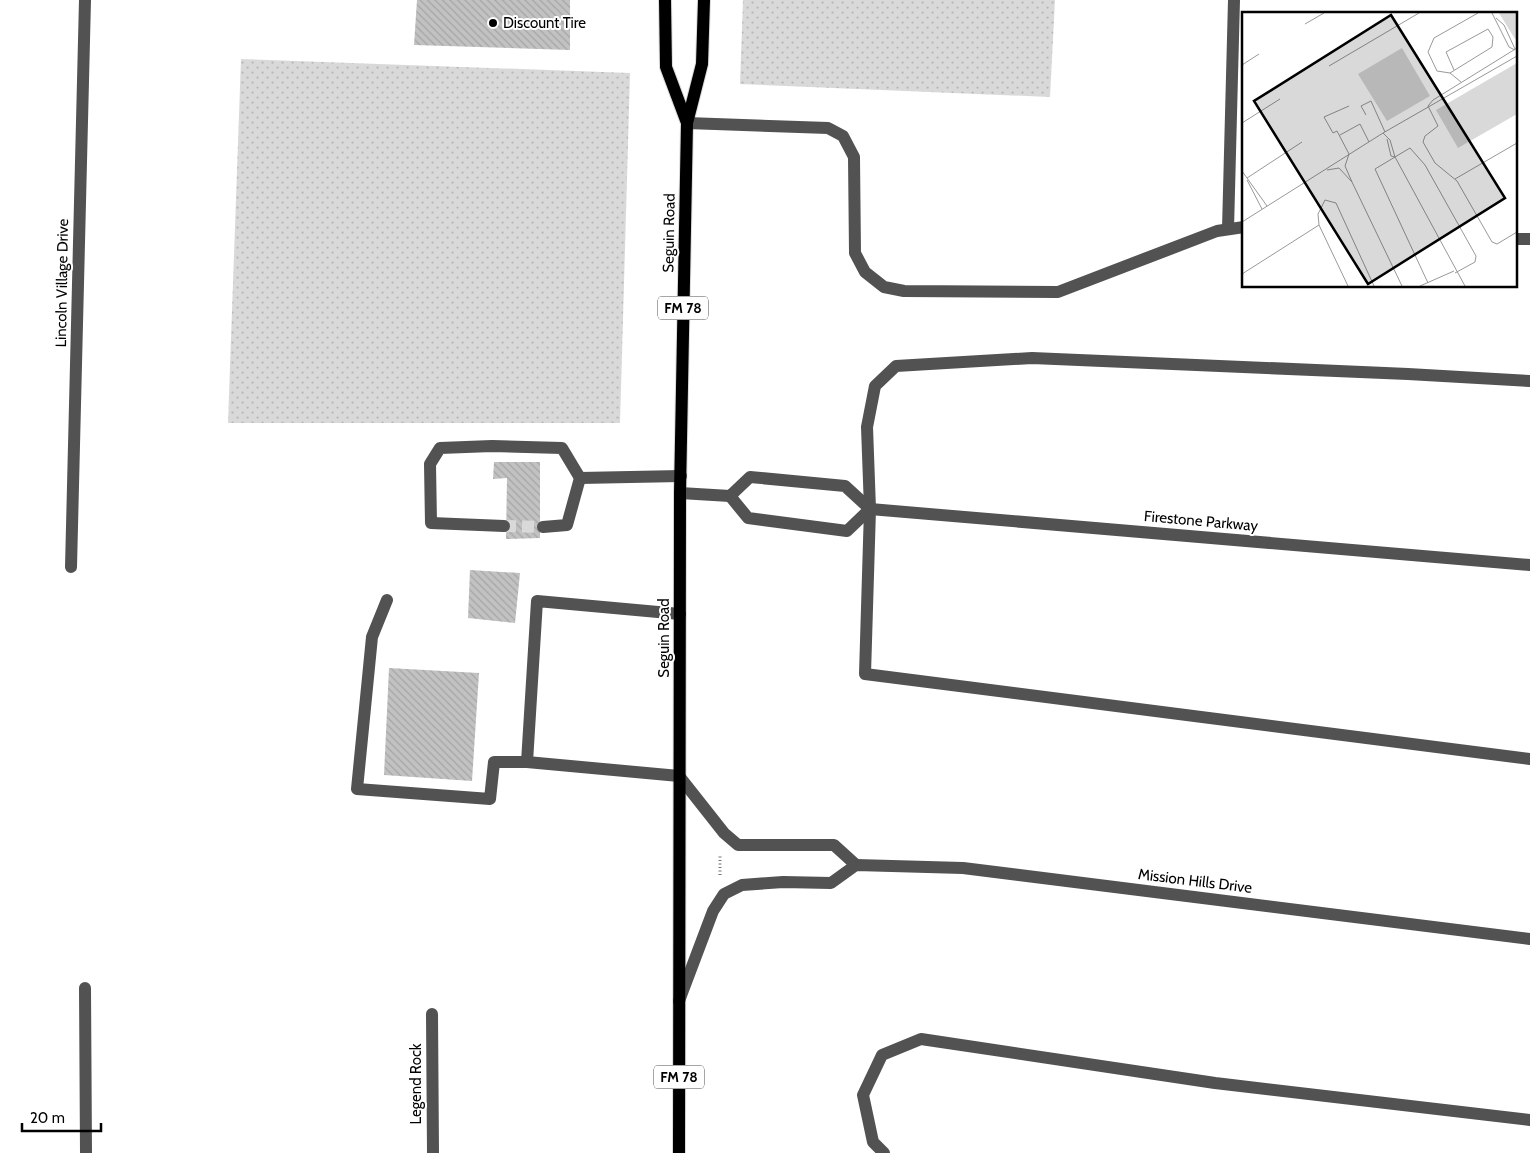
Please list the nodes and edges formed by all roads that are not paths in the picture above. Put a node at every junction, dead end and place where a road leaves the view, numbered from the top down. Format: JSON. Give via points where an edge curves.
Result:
{"nodes":[{"id":1,"x":85,"y":0,"type":"edge"},
{"id":2,"x":665,"y":0,"type":"edge"},
{"id":3,"x":704,"y":0,"type":"edge"},
{"id":4,"x":1234,"y":0,"type":"edge"},
{"id":5,"x":687,"y":123,"type":"junction"},
{"id":6,"x":1242,"y":227,"type":"edge"},
{"id":7,"x":1228,"y":229,"type":"junction"},
{"id":8,"x":1530,"y":382,"type":"edge"},
{"id":9,"x":681,"y":476,"type":"junction"},
{"id":10,"x":580,"y":478,"type":"junction"},
{"id":11,"x":680,"y":493,"type":"junction"},
{"id":12,"x":730,"y":496,"type":"junction"},
{"id":13,"x":870,"y":509,"type":"junction"},
{"id":14,"x":504,"y":526,"type":"tunnel mouth"},
{"id":15,"x":543,"y":527,"type":"tunnel mouth"},
{"id":16,"x":1530,"y":565,"type":"edge"},
{"id":17,"x":71,"y":567,"type":"dead end"},
{"id":18,"x":387,"y":600,"type":"dead end"},
{"id":19,"x":680,"y":614,"type":"junction"},
{"id":20,"x":1530,"y":759,"type":"edge"},
{"id":21,"x":528,"y":762,"type":"junction"},
{"id":22,"x":679,"y":776,"type":"junction"},
{"id":23,"x":856,"y":865,"type":"junction"},
{"id":24,"x":1530,"y":939,"type":"edge"},
{"id":25,"x":85,"y":988,"type":"dead end"},
{"id":26,"x":679,"y":1002,"type":"junction"},
{"id":27,"x":432,"y":1014,"type":"dead end"},
{"id":28,"x":1530,"y":1120,"type":"edge"},
{"id":29,"x":86,"y":1153,"type":"edge"},
{"id":30,"x":433,"y":1153,"type":"edge"},
{"id":31,"x":679,"y":1153,"type":"edge"},
{"id":32,"x":884,"y":1153,"type":"edge"}],
"edges":[{"from":1,"to":17,"type":"street","name":"Lincoln Village Drive"},
{"from":2,"to":5,"type":"main road","name":"Seguin Road","number":"FM 78","via":[[666,67]]},
{"from":3,"to":5,"type":"main road","name":"Seguin Road","number":"FM 78","via":[[702,64]]},
{"from":4,"to":7,"type":"street"},
{"from":5,"to":7,"type":"street","via":[[828,128],[843,136],[854,157],[855,253],[865,272],[884,287],[898,290],[1058,292]]},
{"from":5,"to":9,"type":"main road","name":"Seguin Road","number":"FM 78"},
{"from":6,"to":7,"type":"street"},
{"from":8,"to":13,"type":"street","via":[[1032,358],[896,366],[874,386],[867,427]]},
{"from":9,"to":10,"type":"street"},
{"from":9,"to":11,"type":"main road","name":"Seguin Road","number":"FM 78"},
{"from":10,"to":14,"type":"street","via":[[562,448],[440,448],[430,464],[431,523]]},
{"from":10,"to":15,"type":"street","via":[[567,525]]},
{"from":11,"to":12,"type":"street"},
{"from":11,"to":19,"type":"main road","name":"Seguin Road","number":"FM 78"},
{"from":12,"to":13,"type":"street","via":[[750,477],[845,486]]},
{"from":12,"to":13,"type":"street","via":[[748,518],[847,531]]},
{"from":13,"to":16,"type":"street","name":"Firestone Parkway"},
{"from":13,"to":20,"type":"street","via":[[864,674]]},
{"from":18,"to":21,"type":"street","via":[[372,638],[357,789],[490,799],[494,762]]},
{"from":19,"to":21,"type":"street","via":[[537,601]]},
{"from":19,"to":22,"type":"main road","name":"Seguin Road","number":"FM 78"},
{"from":21,"to":22,"type":"street"},
{"from":22,"to":23,"type":"street","via":[[724,833],[738,845],[834,845]]},
{"from":22,"to":26,"type":"main road","name":"Seguin Road","number":"FM 78"},
{"from":23,"to":24,"type":"street","name":"Mission Hills Drive","via":[[963,868]]},
{"from":23,"to":26,"type":"street","via":[[831,883],[742,885],[724,894],[713,911]]},
{"from":25,"to":29,"type":"street"},
{"from":26,"to":31,"type":"main road","name":"Seguin Road","number":"FM 78"},
{"from":27,"to":30,"type":"street","name":"Legend Rock"},
{"from":28,"to":32,"type":"street","via":[[1215,1083],[921,1039],[882,1055],[863,1095],[873,1142]]}]}
